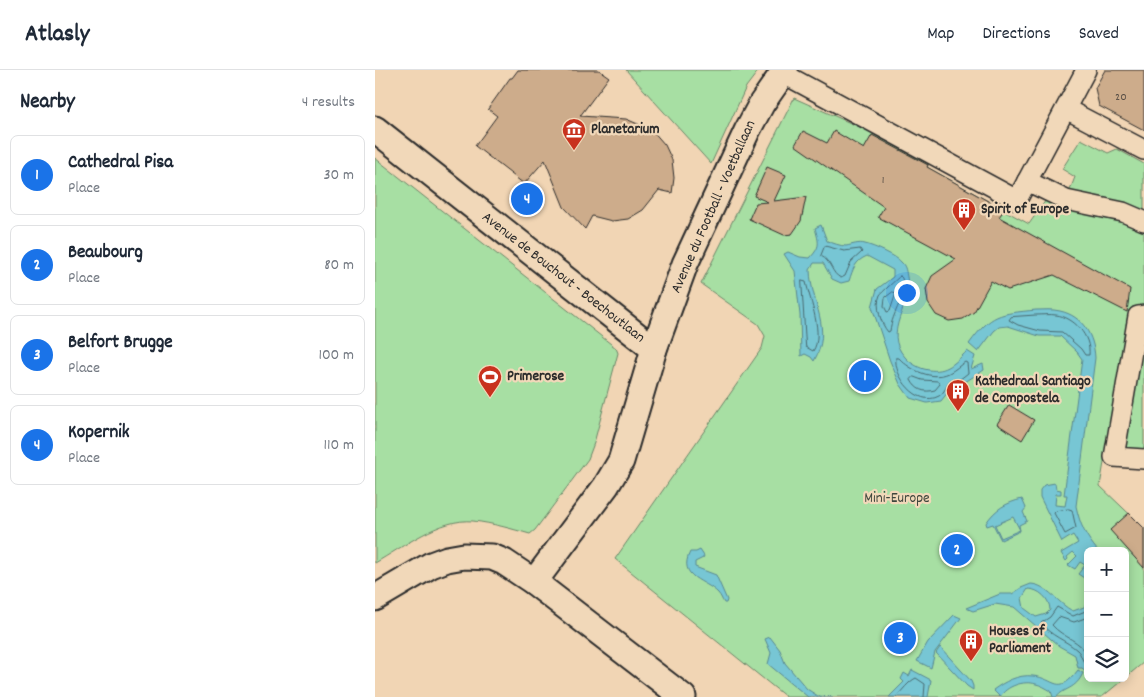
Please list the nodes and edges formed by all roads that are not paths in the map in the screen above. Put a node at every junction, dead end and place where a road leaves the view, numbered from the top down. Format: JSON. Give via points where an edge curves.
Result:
{"nodes":[{"id":1,"x":1087,"y":70,"type":"edge"},
{"id":2,"x":784,"y":72,"type":"edge"},
{"id":3,"x":1066,"y":109,"type":"junction"},
{"id":4,"x":375,"y":130,"type":"edge"},
{"id":5,"x":1144,"y":150,"type":"edge"},
{"id":6,"x":1027,"y":181,"type":"junction"},
{"id":7,"x":1144,"y":221,"type":"edge"},
{"id":8,"x":1144,"y":316,"type":"edge"},
{"id":9,"x":654,"y":349,"type":"junction"},
{"id":10,"x":1144,"y":460,"type":"edge"},
{"id":11,"x":534,"y":582,"type":"junction"},
{"id":12,"x":375,"y":598,"type":"edge"},
{"id":13,"x":683,"y":697,"type":"edge"}],
"edges":[{"from":1,"to":3,"type":"street"},
{"from":2,"to":6,"type":"street","via":[[1017,200]]},
{"from":2,"to":9,"type":"street","name":"Avenue du Football - Voetballaan","via":[[762,103],[732,162],[685,264]]},
{"from":3,"to":5,"type":"street"},
{"from":3,"to":6,"type":"street"},
{"from":4,"to":9,"type":"street","name":"Avenue de Bouchout - Boechoutlaan"},
{"from":6,"to":7,"type":"street","via":[[1066,200],[1123,212]]},
{"from":8,"to":10,"type":"street","via":[[1138,316],[1114,457]]},
{"from":9,"to":11,"type":"street","name":"Avenue de Bouchout - Boechoutlaan","via":[[621,461]]},
{"from":11,"to":12,"type":"street","via":[[492,557],[464,556],[431,565]]},
{"from":11,"to":13,"type":"street"}]}
